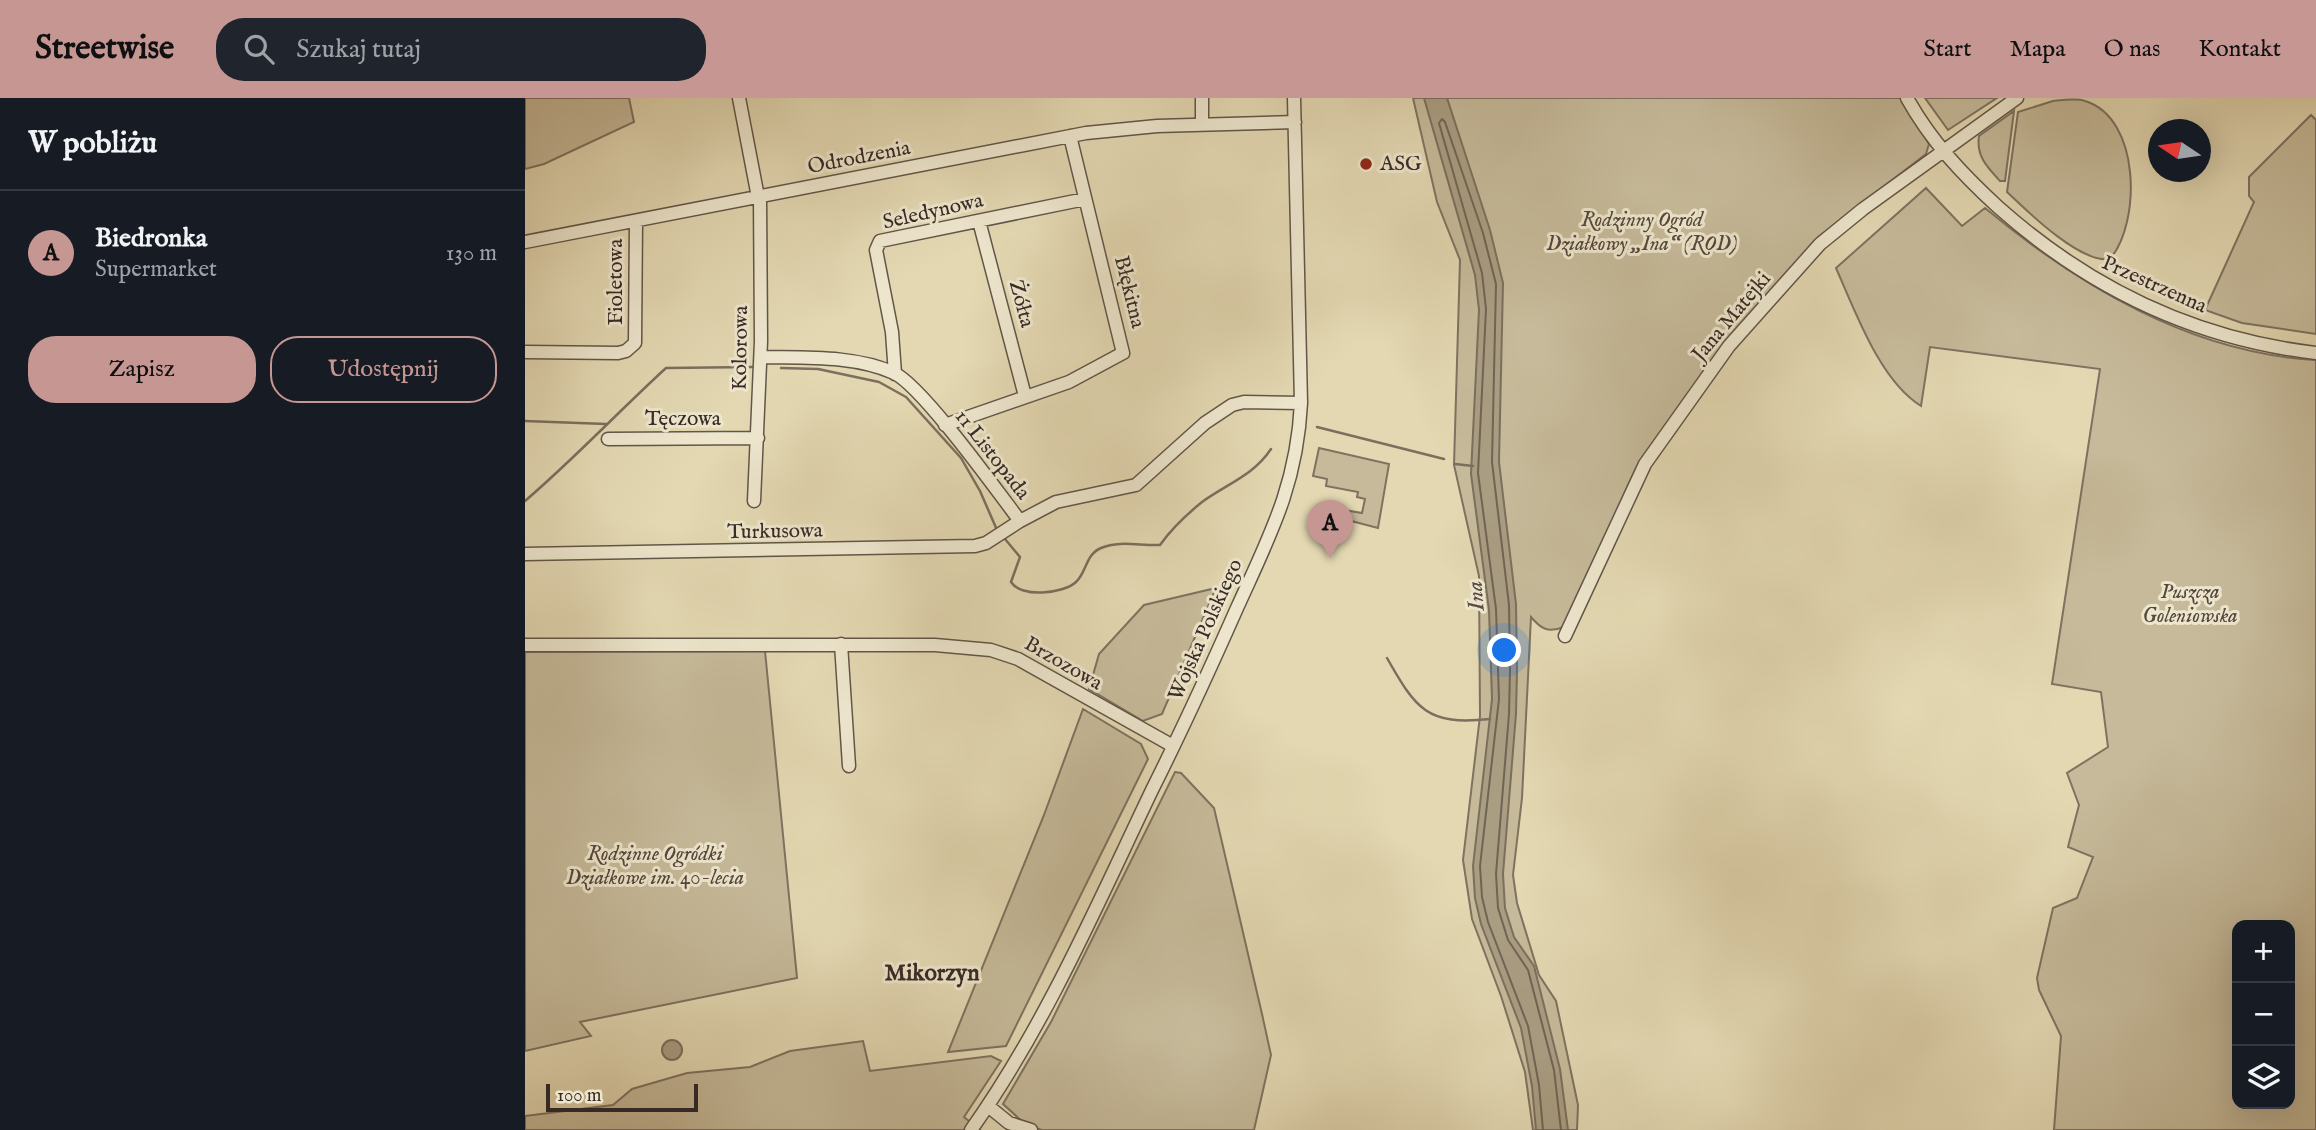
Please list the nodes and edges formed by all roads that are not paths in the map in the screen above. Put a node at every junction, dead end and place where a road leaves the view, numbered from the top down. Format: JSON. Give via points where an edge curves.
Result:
{"nodes":[{"id":1,"x":739,"y":98,"type":"edge"},
{"id":2,"x":1202,"y":98,"type":"edge"},
{"id":3,"x":1294,"y":98,"type":"edge"},
{"id":4,"x":1907,"y":98,"type":"edge"},
{"id":5,"x":1915,"y":98,"type":"edge"},
{"id":6,"x":2017,"y":98,"type":"edge"},
{"id":7,"x":1295,"y":122,"type":"junction"},
{"id":8,"x":1202,"y":124,"type":"junction"},
{"id":9,"x":1070,"y":136,"type":"junction"},
{"id":10,"x":1946,"y":149,"type":"junction"},
{"id":11,"x":759,"y":197,"type":"junction"},
{"id":12,"x":1085,"y":200,"type":"junction"},
{"id":13,"x":636,"y":221,"type":"junction"},
{"id":14,"x":979,"y":221,"type":"junction"},
{"id":15,"x":525,"y":242,"type":"edge"},
{"id":16,"x":525,"y":352,"type":"edge"},
{"id":17,"x":2316,"y":353,"type":"edge"},
{"id":18,"x":761,"y":357,"type":"junction"},
{"id":19,"x":895,"y":374,"type":"junction"},
{"id":20,"x":1025,"y":396,"type":"junction"},
{"id":21,"x":1301,"y":403,"type":"junction"},
{"id":22,"x":945,"y":425,"type":"junction"},
{"id":23,"x":758,"y":438,"type":"junction"},
{"id":24,"x":608,"y":439,"type":"dead end"},
{"id":25,"x":754,"y":501,"type":"dead end"},
{"id":26,"x":1020,"y":521,"type":"junction"},
{"id":27,"x":525,"y":554,"type":"edge"},
{"id":28,"x":1565,"y":636,"type":"dead end"},
{"id":29,"x":841,"y":644,"type":"junction"},
{"id":30,"x":525,"y":645,"type":"edge"},
{"id":31,"x":1173,"y":747,"type":"junction"},
{"id":32,"x":849,"y":766,"type":"dead end"},
{"id":33,"x":988,"y":1106,"type":"junction"},
{"id":34,"x":971,"y":1130,"type":"edge"},
{"id":35,"x":1031,"y":1130,"type":"edge"}],
"edges":[{"from":1,"to":11,"type":"street","name":"Kolorowa"},
{"from":2,"to":8,"type":"street"},
{"from":3,"to":7,"type":"street","name":"Wojska Polskiego"},
{"from":4,"to":10,"type":"street","name":"Przestrzenna"},
{"from":5,"to":10,"type":"street","name":"Przestrzenna"},
{"from":6,"to":10,"type":"street","name":"Jana Matejki"},
{"from":7,"to":8,"type":"street","name":"Odrodzenia"},
{"from":7,"to":21,"type":"street","name":"Wojska Polskiego"},
{"from":8,"to":9,"type":"street","name":"Odrodzenia"},
{"from":9,"to":11,"type":"street","name":"Odrodzenia"},
{"from":9,"to":12,"type":"street","name":"Błękitna"},
{"from":10,"to":17,"type":"street","name":"Przestrzenna","via":[[1962,175],[2028,234],[2078,270],[2150,309],[2243,340]]},
{"from":10,"to":28,"type":"street","name":"Jana Matejki","via":[[1820,244],[1729,346],[1646,464]]},
{"from":11,"to":13,"type":"street","name":"Odrodzenia"},
{"from":11,"to":18,"type":"street","name":"Kolorowa"},
{"from":12,"to":14,"type":"street","name":"Seledynowa"},
{"from":12,"to":20,"type":"street","name":"Błękitna","via":[[1123,353],[1090,373]]},
{"from":13,"to":15,"type":"street","name":"Odrodzenia"},
{"from":13,"to":16,"type":"street","name":"Fioletowa","via":[[635,343],[618,353]]},
{"from":14,"to":19,"type":"street","name":"Seledynowa","via":[[877,244]]},
{"from":14,"to":20,"type":"street","name":"Żółta"},
{"from":18,"to":19,"type":"street","name":"11 Listopada","via":[[836,360]]},
{"from":18,"to":23,"type":"street","name":"Kolorowa"},
{"from":19,"to":22,"type":"street","name":"11 Listopada"},
{"from":20,"to":22,"type":"street","name":"Błękitna"},
{"from":21,"to":26,"type":"street","name":"11 Listopada","via":[[1232,405],[1136,485],[1056,502]]},
{"from":21,"to":31,"type":"street","name":"Wojska Polskiego","via":[[1298,452],[1284,500]]},
{"from":22,"to":26,"type":"street","name":"11 Listopada"},
{"from":23,"to":24,"type":"street","name":"Tęczowa"},
{"from":23,"to":25,"type":"street","name":"Kolorowa"},
{"from":26,"to":27,"type":"street","name":"Turkusowa","via":[[975,546]]},
{"from":29,"to":30,"type":"street","name":"Brzozowa"},
{"from":29,"to":31,"type":"street","name":"Brzozowa","via":[[935,645],[1005,652]]},
{"from":29,"to":32,"type":"street"},
{"from":31,"to":33,"type":"street","name":"Wojska Polskiego","via":[[1046,1006]]},
{"from":33,"to":34,"type":"street","name":"Wojska Polskiego"},
{"from":33,"to":35,"type":"street","via":[[1009,1123]]}]}
